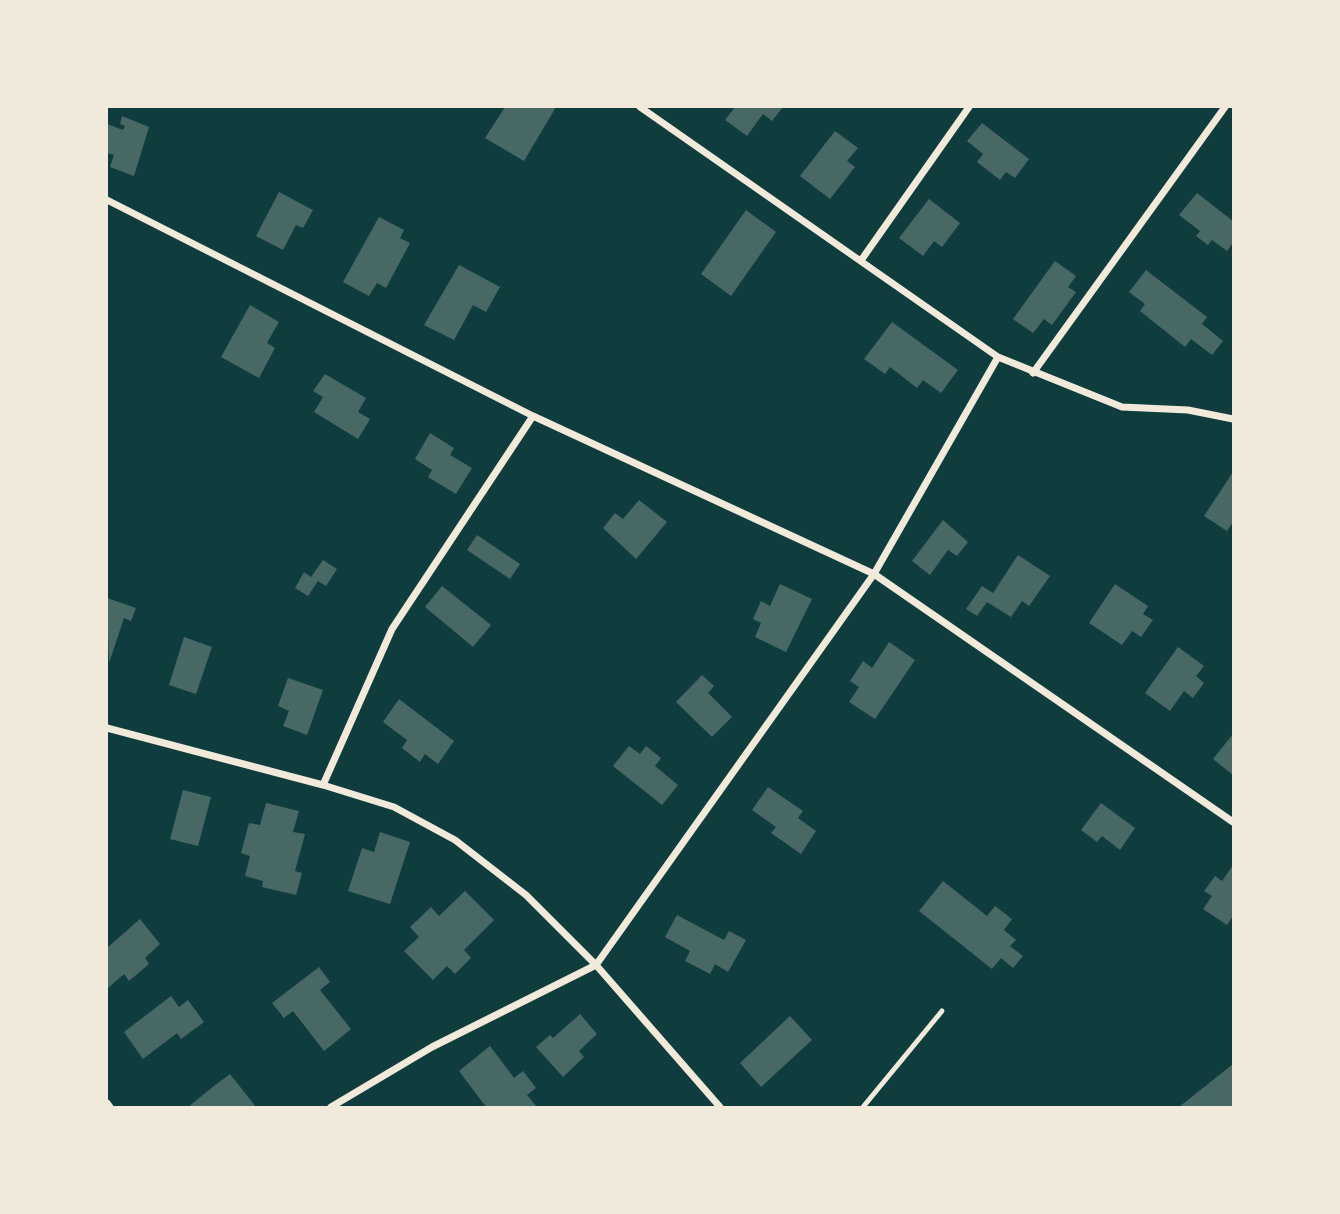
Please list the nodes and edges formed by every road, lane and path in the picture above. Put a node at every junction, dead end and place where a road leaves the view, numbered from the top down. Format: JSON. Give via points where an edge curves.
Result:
{"nodes":[{"id":1,"x":640,"y":107,"type":"edge"},
{"id":2,"x":969,"y":107,"type":"edge"},
{"id":3,"x":1225,"y":107,"type":"edge"},
{"id":4,"x":107,"y":200,"type":"edge"},
{"id":5,"x":862,"y":259,"type":"junction"},
{"id":6,"x":999,"y":357,"type":"junction"},
{"id":7,"x":1033,"y":373,"type":"junction"},
{"id":8,"x":533,"y":416,"type":"junction"},
{"id":9,"x":1233,"y":419,"type":"edge"},
{"id":10,"x":874,"y":574,"type":"junction"},
{"id":11,"x":107,"y":728,"type":"edge"},
{"id":12,"x":323,"y":785,"type":"junction"},
{"id":13,"x":1233,"y":822,"type":"edge"},
{"id":14,"x":596,"y":965,"type":"junction"},
{"id":15,"x":942,"y":1011,"type":"dead end"},
{"id":16,"x":107,"y":1103,"type":"edge"},
{"id":17,"x":110,"y":1107,"type":"edge"},
{"id":18,"x":331,"y":1107,"type":"edge"},
{"id":19,"x":720,"y":1107,"type":"edge"},
{"id":20,"x":863,"y":1107,"type":"edge"}],
"edges":[{"from":1,"to":5,"type":"street"},
{"from":2,"to":5,"type":"street"},
{"from":3,"to":7,"type":"street"},
{"from":4,"to":8,"type":"street"},
{"from":5,"to":6,"type":"street"},
{"from":6,"to":7,"type":"street"},
{"from":6,"to":10,"type":"street"},
{"from":7,"to":9,"type":"street","via":[[1122,407],[1188,410]]},
{"from":8,"to":10,"type":"street"},
{"from":8,"to":12,"type":"street","via":[[392,629]]},
{"from":10,"to":13,"type":"street"},
{"from":10,"to":14,"type":"street"},
{"from":11,"to":12,"type":"street"},
{"from":12,"to":14,"type":"street","via":[[394,807],[456,840],[526,895]]},
{"from":14,"to":18,"type":"street","via":[[432,1047]]},
{"from":14,"to":19,"type":"street"},
{"from":15,"to":20,"type":"lane"},
{"from":16,"to":17,"type":"street"}]}
